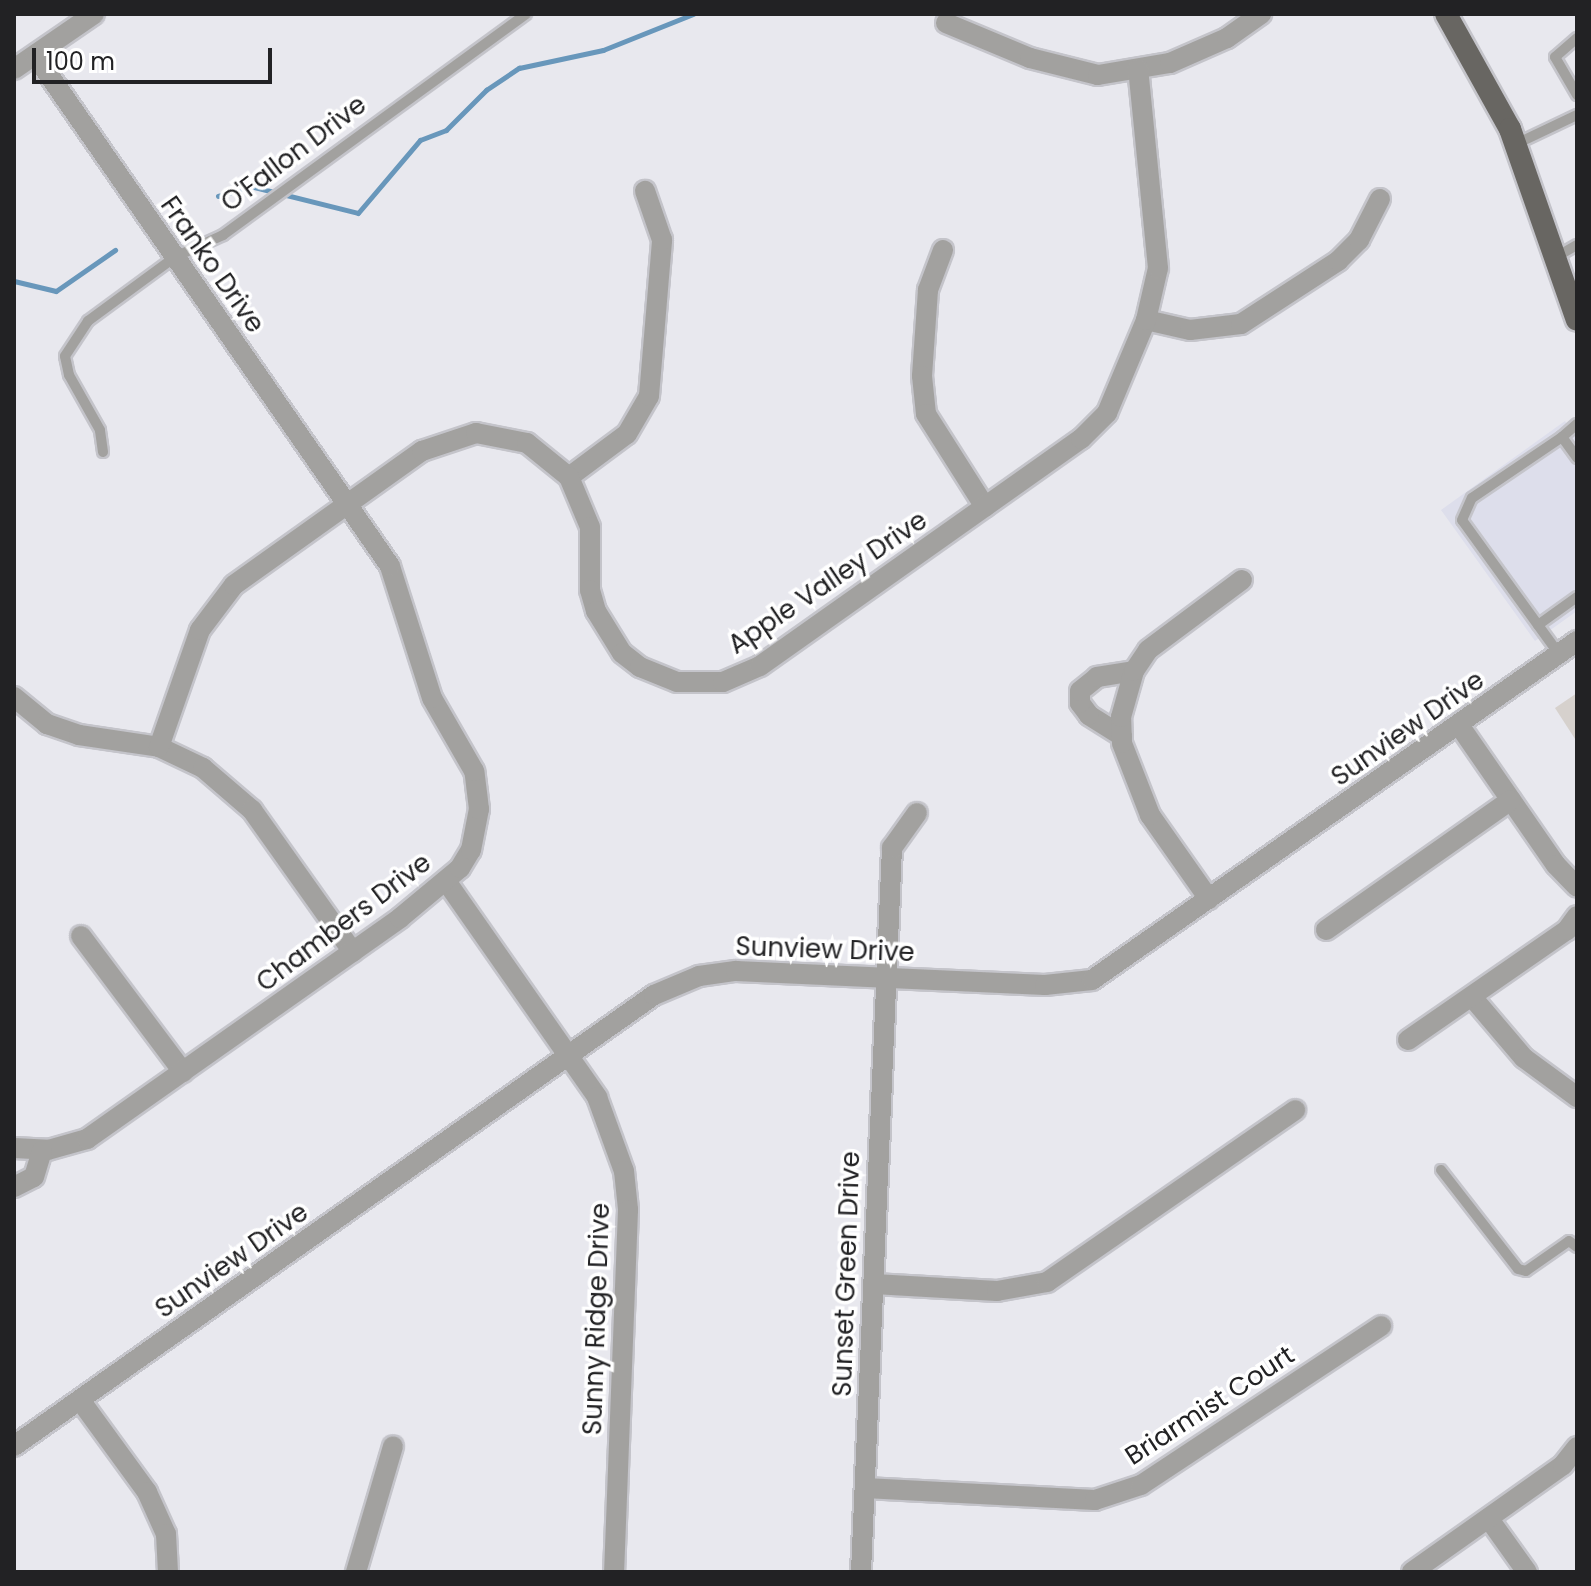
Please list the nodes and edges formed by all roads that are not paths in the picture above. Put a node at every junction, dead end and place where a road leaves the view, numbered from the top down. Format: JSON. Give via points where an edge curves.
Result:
{"nodes":[{"id":1,"x":94,"y":14,"type":"edge"},
{"id":2,"x":526,"y":14,"type":"edge"},
{"id":3,"x":1261,"y":14,"type":"edge"},
{"id":4,"x":1446,"y":14,"type":"edge"},
{"id":5,"x":946,"y":23,"type":"dead end"},
{"id":6,"x":1577,"y":38,"type":"edge"},
{"id":7,"x":35,"y":55,"type":"junction"},
{"id":8,"x":14,"y":69,"type":"edge"},
{"id":9,"x":1138,"y":69,"type":"junction"},
{"id":10,"x":1577,"y":95,"type":"edge"},
{"id":11,"x":1577,"y":115,"type":"edge"},
{"id":12,"x":1516,"y":144,"type":"junction"},
{"id":13,"x":645,"y":191,"type":"dead end"},
{"id":14,"x":1380,"y":199,"type":"dead end"},
{"id":15,"x":1577,"y":245,"type":"edge"},
{"id":16,"x":943,"y":250,"type":"dead end"},
{"id":17,"x":175,"y":257,"type":"junction"},
{"id":18,"x":1556,"y":257,"type":"junction"},
{"id":19,"x":1146,"y":320,"type":"junction"},
{"id":20,"x":1577,"y":320,"type":"edge"},
{"id":21,"x":1577,"y":424,"type":"edge"},
{"id":22,"x":1577,"y":436,"type":"edge"},
{"id":23,"x":1562,"y":437,"type":"junction"},
{"id":24,"x":103,"y":452,"type":"dead end"},
{"id":25,"x":1577,"y":458,"type":"edge"},
{"id":26,"x":569,"y":477,"type":"junction"},
{"id":27,"x":347,"y":505,"type":"junction"},
{"id":28,"x":985,"y":507,"type":"junction"},
{"id":29,"x":1242,"y":580,"type":"dead end"},
{"id":30,"x":1577,"y":597,"type":"edge"},
{"id":31,"x":1538,"y":625,"type":"junction"},
{"id":32,"x":1577,"y":641,"type":"edge"},
{"id":33,"x":1559,"y":654,"type":"junction"},
{"id":34,"x":1134,"y":671,"type":"junction"},
{"id":35,"x":17,"y":705,"type":"edge"},
{"id":36,"x":1459,"y":725,"type":"junction"},
{"id":37,"x":1122,"y":736,"type":"junction"},
{"id":38,"x":159,"y":747,"type":"junction"},
{"id":39,"x":1511,"y":800,"type":"junction"},
{"id":40,"x":917,"y":813,"type":"dead end"},
{"id":41,"x":446,"y":881,"type":"junction"},
{"id":42,"x":1577,"y":887,"type":"edge"},
{"id":43,"x":1209,"y":899,"type":"junction"},
{"id":44,"x":1577,"y":916,"type":"edge"},
{"id":45,"x":1326,"y":930,"type":"dead end"},
{"id":46,"x":81,"y":936,"type":"dead end"},
{"id":47,"x":353,"y":952,"type":"junction"},
{"id":48,"x":884,"y":978,"type":"junction"},
{"id":49,"x":1472,"y":997,"type":"junction"},
{"id":50,"x":1408,"y":1040,"type":"dead end"},
{"id":51,"x":568,"y":1054,"type":"junction"},
{"id":52,"x":183,"y":1072,"type":"junction"},
{"id":53,"x":1577,"y":1097,"type":"edge"},
{"id":54,"x":1295,"y":1110,"type":"dead end"},
{"id":55,"x":14,"y":1148,"type":"edge"},
{"id":56,"x":42,"y":1151,"type":"junction"},
{"id":57,"x":1441,"y":1170,"type":"dead end"},
{"id":58,"x":14,"y":1187,"type":"edge"},
{"id":59,"x":1577,"y":1247,"type":"edge"},
{"id":60,"x":874,"y":1284,"type":"junction"},
{"id":61,"x":1381,"y":1326,"type":"dead end"},
{"id":62,"x":80,"y":1400,"type":"junction"},
{"id":63,"x":14,"y":1446,"type":"edge"},
{"id":64,"x":393,"y":1446,"type":"dead end"},
{"id":65,"x":1577,"y":1447,"type":"edge"},
{"id":66,"x":865,"y":1488,"type":"junction"},
{"id":67,"x":1489,"y":1519,"type":"junction"},
{"id":68,"x":168,"y":1572,"type":"edge"},
{"id":69,"x":356,"y":1572,"type":"edge"},
{"id":70,"x":614,"y":1572,"type":"edge"},
{"id":71,"x":861,"y":1572,"type":"edge"},
{"id":72,"x":1412,"y":1572,"type":"edge"},
{"id":73,"x":1527,"y":1572,"type":"edge"}],
"edges":[{"from":1,"to":7,"type":"street"},
{"from":2,"to":17,"type":"lane","name":"O'Fallon Drive","via":[[223,235]]},
{"from":3,"to":9,"type":"street","via":[[1199,51]]},
{"from":4,"to":12,"type":"main road"},
{"from":5,"to":9,"type":"street","via":[[1030,58],[1098,75]]},
{"from":6,"to":10,"type":"lane","via":[[1555,57]]},
{"from":7,"to":8,"type":"street"},
{"from":7,"to":17,"type":"street","name":"Franko Drive"},
{"from":9,"to":19,"type":"street","name":"Apple Valley Drive","via":[[1158,237],[1158,268]]},
{"from":11,"to":12,"type":"lane"},
{"from":12,"to":18,"type":"main road"},
{"from":13,"to":26,"type":"street","via":[[662,240],[649,396],[627,434]]},
{"from":14,"to":19,"type":"street","via":[[1359,240],[1338,261],[1241,324],[1190,330]]},
{"from":15,"to":18,"type":"lane"},
{"from":16,"to":28,"type":"street","via":[[928,290],[922,376],[926,414]]},
{"from":17,"to":24,"type":"lane","name":"O'Fallon Drive","via":[[88,321],[65,356],[69,375],[100,430]]},
{"from":17,"to":27,"type":"street","name":"Franko Drive"},
{"from":18,"to":20,"type":"main road"},
{"from":19,"to":28,"type":"street","name":"Apple Valley Drive","via":[[1121,387],[1101,420]]},
{"from":21,"to":23,"type":"lane"},
{"from":22,"to":23,"type":"lane"},
{"from":23,"to":25,"type":"lane"},
{"from":23,"to":31,"type":"lane","via":[[1472,498],[1462,520]]},
{"from":26,"to":27,"type":"street","name":"Apple Valley Drive","via":[[527,443],[476,433],[422,451]]},
{"from":26,"to":28,"type":"street","name":"Apple Valley Drive","via":[[590,527],[590,590],[604,629],[640,667],[677,682],[723,682],[760,666]]},
{"from":27,"to":38,"type":"street","name":"Apple Valley Drive","via":[[248,573],[221,598],[200,630]]},
{"from":27,"to":41,"type":"street","name":"Chambers Drive","via":[[399,584],[421,671],[474,771],[477,831],[460,868]]},
{"from":29,"to":34,"type":"street","via":[[1167,634]]},
{"from":30,"to":31,"type":"lane"},
{"from":31,"to":33,"type":"lane"},
{"from":32,"to":33,"type":"street","name":"Sunview Drive"},
{"from":33,"to":36,"type":"street","name":"Sunview Drive"},
{"from":34,"to":37,"type":"street","via":[[1121,717]]},
{"from":34,"to":37,"type":"street","via":[[1097,677],[1080,691],[1080,703],[1089,715]]},
{"from":35,"to":38,"type":"street","via":[[47,724],[79,735]]},
{"from":36,"to":39,"type":"street"},
{"from":36,"to":43,"type":"street","name":"Sunview Drive"},
{"from":37,"to":43,"type":"street","via":[[1150,815]]},
{"from":38,"to":47,"type":"street","via":[[203,768],[252,810]]},
{"from":39,"to":42,"type":"street"},
{"from":39,"to":45,"type":"street"},
{"from":40,"to":48,"type":"street","name":"Sunset Green Drive","via":[[892,848]]},
{"from":41,"to":47,"type":"street","name":"Chambers Drive"},
{"from":41,"to":51,"type":"street","name":"Sunny Ridge Drive"},
{"from":43,"to":48,"type":"street","name":"Sunview Drive","via":[[1092,980],[1045,985]]},
{"from":44,"to":49,"type":"street","via":[[1567,930]]},
{"from":46,"to":52,"type":"street"},
{"from":47,"to":52,"type":"street","name":"Chambers Drive"},
{"from":48,"to":51,"type":"street","name":"Sunview Drive","via":[[736,971],[699,976],[654,995]]},
{"from":48,"to":60,"type":"street","name":"Sunset Green Drive"},
{"from":49,"to":50,"type":"street"},
{"from":49,"to":53,"type":"street","via":[[1524,1058]]},
{"from":51,"to":62,"type":"street","name":"Sunview Drive"},
{"from":51,"to":70,"type":"street","name":"Sunny Ridge Drive","via":[[608,1118],[624,1171],[628,1210]]},
{"from":52,"to":56,"type":"street","name":"Chambers Drive","via":[[87,1139]]},
{"from":54,"to":60,"type":"street","via":[[1047,1282],[997,1291]]},
{"from":55,"to":56,"type":"street","name":"Chambers Drive"},
{"from":56,"to":58,"type":"street","via":[[34,1177]]},
{"from":57,"to":59,"type":"lane","via":[[1518,1269],[1526,1271],[1569,1241]]},
{"from":60,"to":66,"type":"street","name":"Sunset Green Drive"},
{"from":61,"to":66,"type":"street","name":"Briarmist Court","via":[[1141,1485],[1095,1500]]},
{"from":62,"to":63,"type":"street","name":"Sunview Drive"},
{"from":62,"to":68,"type":"street","via":[[147,1492],[166,1534]]},
{"from":64,"to":69,"type":"street"},
{"from":65,"to":67,"type":"street","via":[[1563,1465]]},
{"from":66,"to":71,"type":"street","name":"Sunset Green Drive"},
{"from":67,"to":72,"type":"street"},
{"from":67,"to":73,"type":"street"}]}
